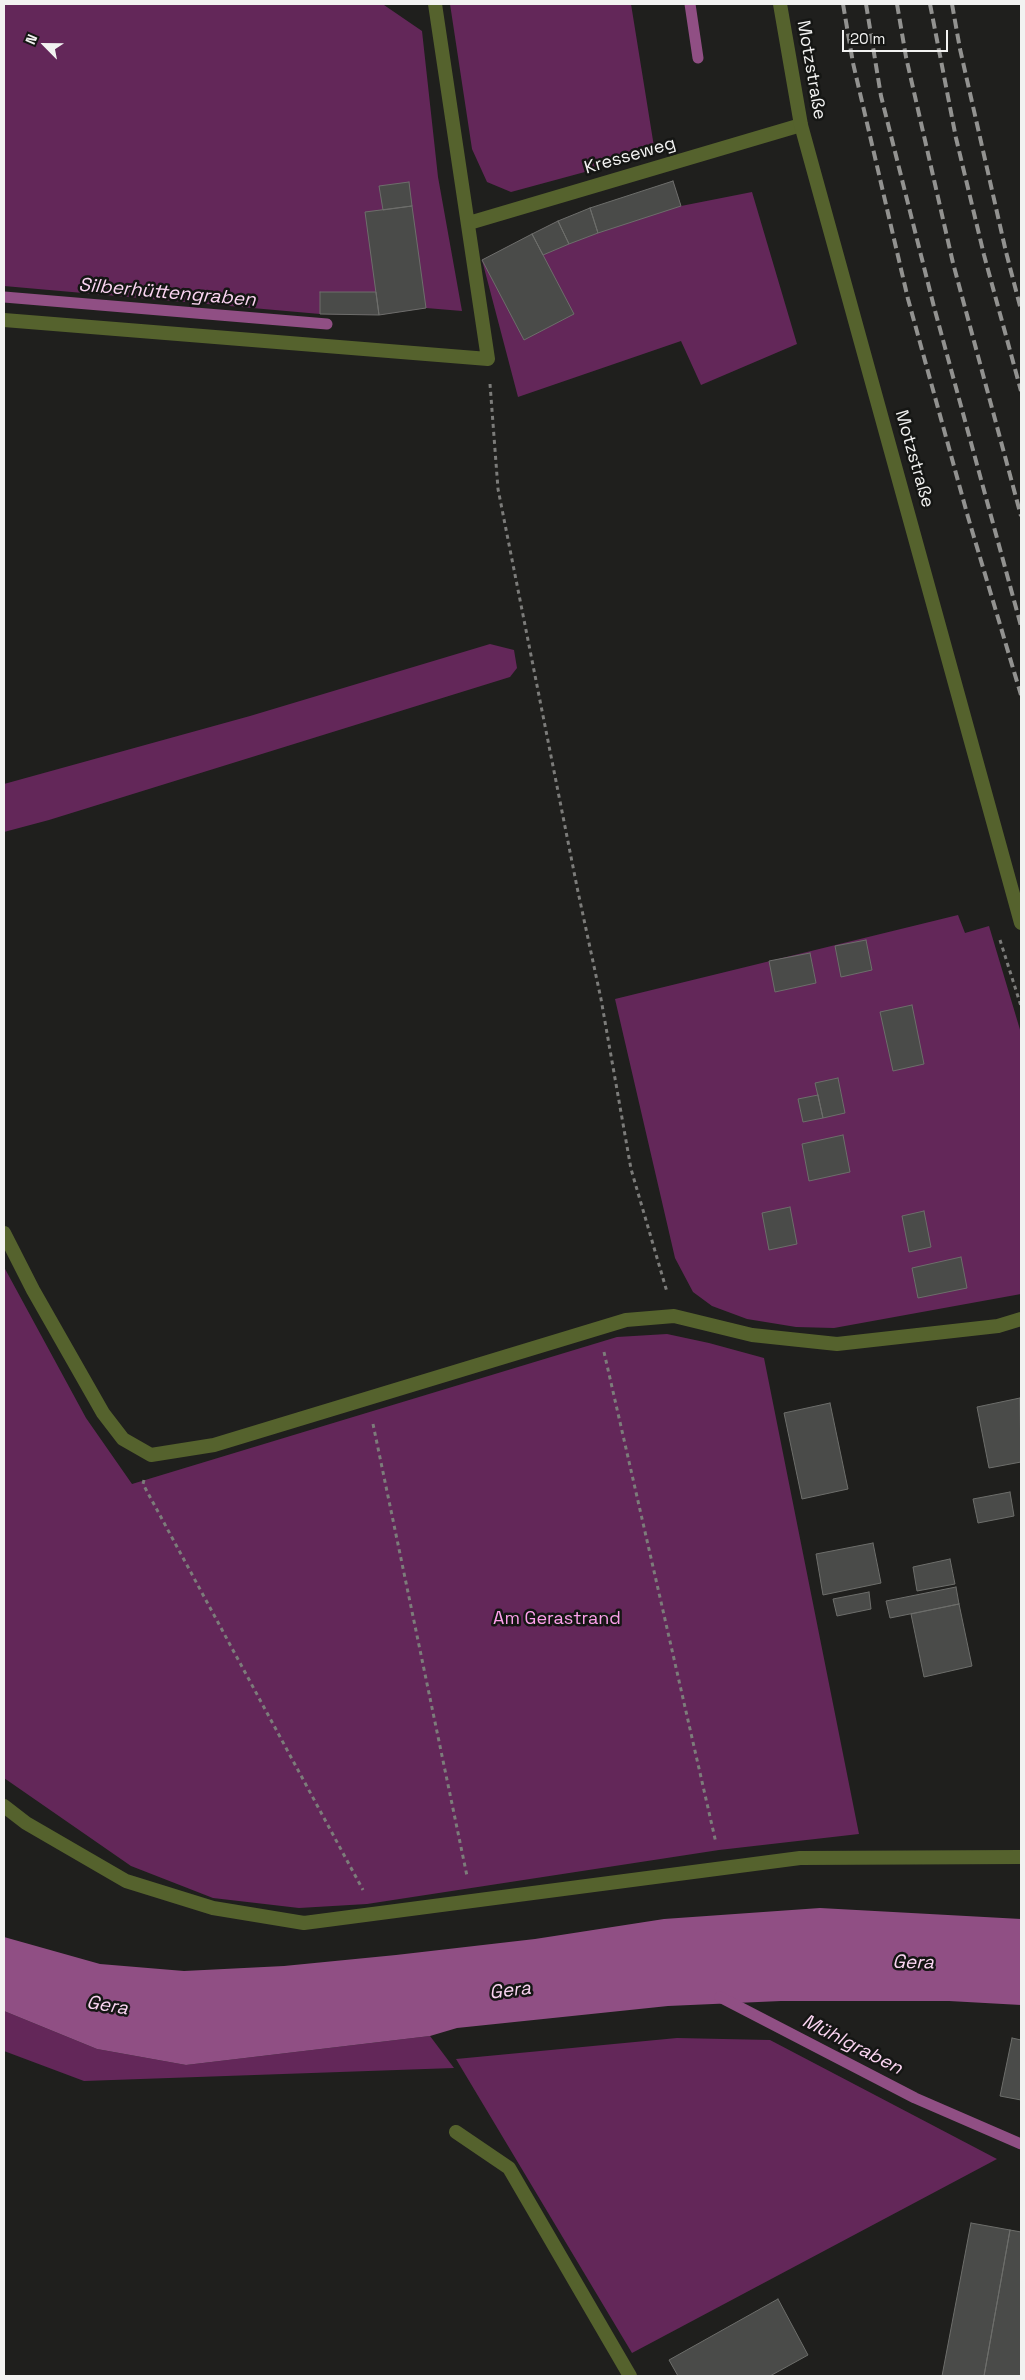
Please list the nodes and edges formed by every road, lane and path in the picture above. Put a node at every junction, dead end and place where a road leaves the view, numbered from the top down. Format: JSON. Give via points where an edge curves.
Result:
{"nodes":[{"id":1,"x":435,"y":4,"type":"edge"},
{"id":2,"x":780,"y":4,"type":"edge"},
{"id":3,"x":802,"y":125,"type":"junction"},
{"id":4,"x":469,"y":223,"type":"junction"},
{"id":5,"x":4,"y":320,"type":"edge"},
{"id":6,"x":488,"y":359,"type":"junction"},
{"id":7,"x":1021,"y":923,"type":"edge"},
{"id":8,"x":4,"y":1233,"type":"edge"},
{"id":9,"x":674,"y":1316,"type":"junction"},
{"id":10,"x":1021,"y":1319,"type":"edge"},
{"id":11,"x":599,"y":1328,"type":"junction"},
{"id":12,"x":367,"y":1398,"type":"junction"},
{"id":13,"x":151,"y":1455,"type":"junction"},
{"id":14,"x":4,"y":1806,"type":"edge"},
{"id":15,"x":1021,"y":1857,"type":"edge"},
{"id":16,"x":721,"y":1868,"type":"junction"},
{"id":17,"x":472,"y":1901,"type":"junction"},
{"id":18,"x":374,"y":1914,"type":"junction"},
{"id":19,"x":456,"y":2132,"type":"dead end"},
{"id":20,"x":630,"y":2376,"type":"edge"}],
"edges":[{"from":1,"to":4,"type":"street"},
{"from":2,"to":3,"type":"street","name":"Motzstraße"},
{"from":3,"to":4,"type":"street","name":"Kresseweg"},
{"from":3,"to":7,"type":"street","name":"Motzstraße"},
{"from":4,"to":6,"type":"street"},
{"from":5,"to":6,"type":"street"},
{"from":6,"to":9,"type":"path","via":[[498,489],[601,999],[631,1169]]},
{"from":8,"to":13,"type":"street","via":[[103,1414],[123,1439]]},
{"from":9,"to":10,"type":"street","via":[[752,1335],[837,1344],[998,1326]]},
{"from":9,"to":11,"type":"street","via":[[626,1320]]},
{"from":11,"to":12,"type":"street"},
{"from":11,"to":16,"type":"path"},
{"from":12,"to":13,"type":"street","via":[[214,1445]]},
{"from":12,"to":17,"type":"path"},
{"from":13,"to":18,"type":"path","via":[[143,1484]]},
{"from":14,"to":18,"type":"street","via":[[26,1823],[126,1881],[213,1908],[304,1923]]},
{"from":15,"to":16,"type":"street","via":[[800,1858]]},
{"from":16,"to":17,"type":"street"},
{"from":17,"to":18,"type":"street"},
{"from":19,"to":20,"type":"street","via":[[509,2168]]}]}
